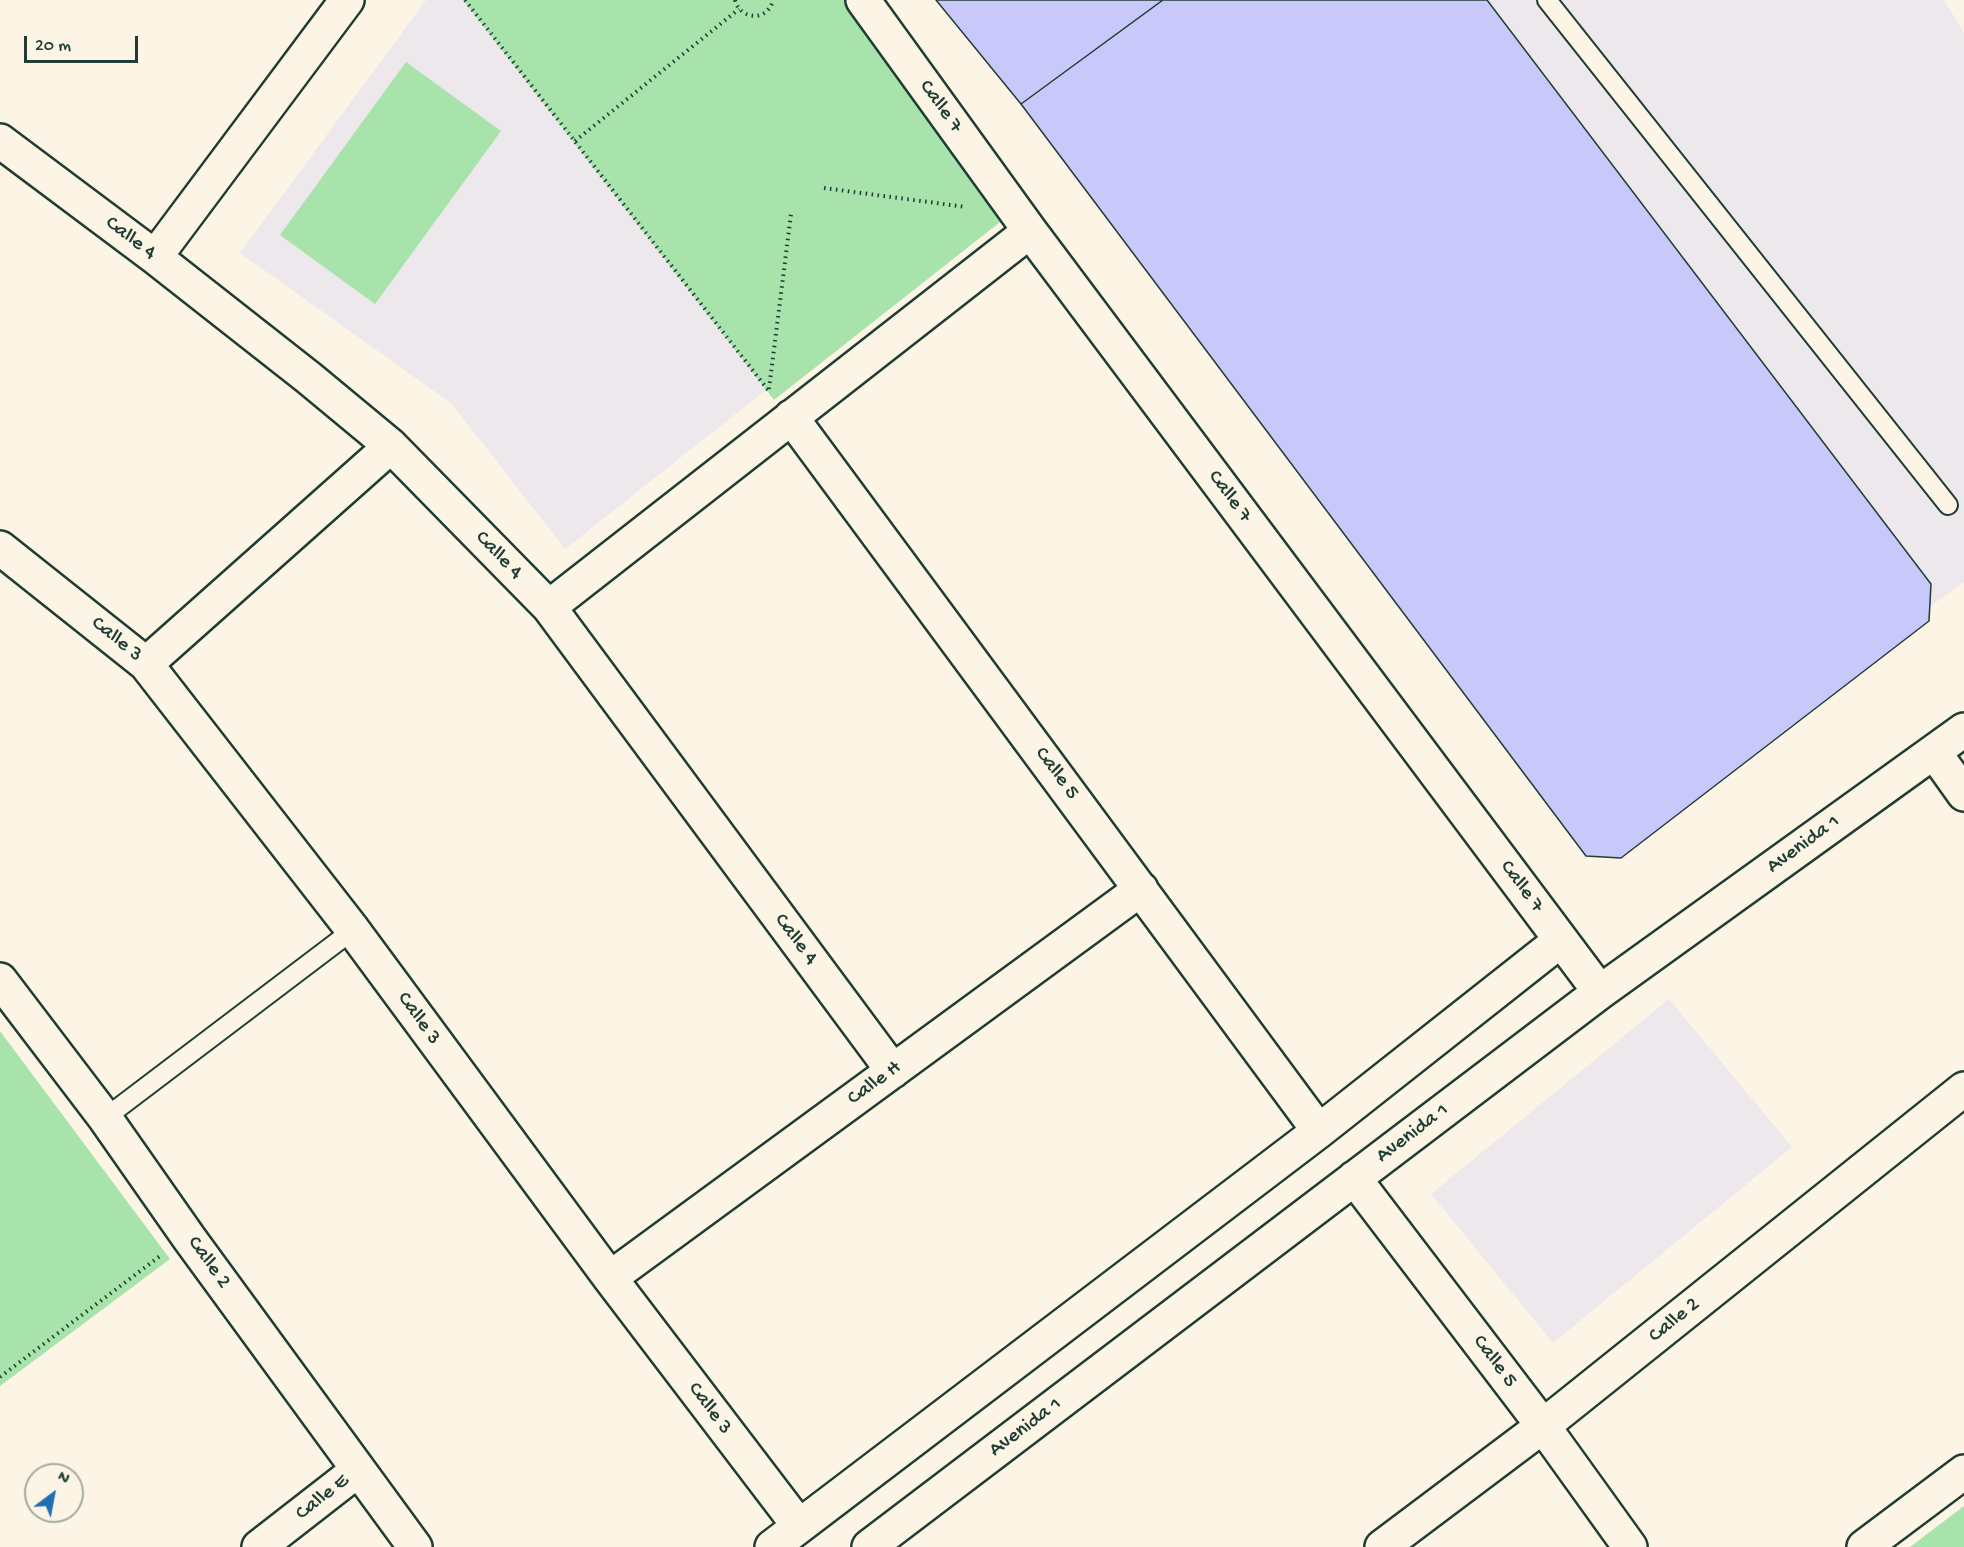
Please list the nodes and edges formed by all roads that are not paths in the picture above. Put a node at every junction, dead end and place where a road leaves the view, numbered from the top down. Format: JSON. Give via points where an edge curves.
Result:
{"nodes":[{"id":1,"x":347,"y":0,"type":"edge"},
{"id":2,"x":863,"y":0,"type":"edge"},
{"id":3,"x":1548,"y":0,"type":"edge"},
{"id":4,"x":0,"y":141,"type":"edge"},
{"id":5,"x":1030,"y":231,"type":"junction"},
{"id":6,"x":155,"y":257,"type":"junction"},
{"id":7,"x":791,"y":417,"type":"junction"},
{"id":8,"x":390,"y":446,"type":"junction"},
{"id":9,"x":1948,"y":505,"type":"dead end"},
{"id":10,"x":0,"y":548,"type":"edge"},
{"id":11,"x":549,"y":607,"type":"junction"},
{"id":12,"x":146,"y":664,"type":"junction"},
{"id":13,"x":1964,"y":730,"type":"edge"},
{"id":14,"x":1935,"y":752,"type":"junction"},
{"id":15,"x":1964,"y":794,"type":"edge"},
{"id":16,"x":1141,"y":889,"type":"junction"},
{"id":17,"x":353,"y":930,"type":"junction"},
{"id":18,"x":1561,"y":940,"type":"junction"},
{"id":19,"x":0,"y":980,"type":"edge"},
{"id":20,"x":1600,"y":992,"type":"junction"},
{"id":21,"x":892,"y":1071,"type":"junction"},
{"id":22,"x":1964,"y":1089,"type":"edge"},
{"id":23,"x":105,"y":1118,"type":"junction"},
{"id":24,"x":1319,"y":1131,"type":"junction"},
{"id":25,"x":1354,"y":1178,"type":"junction"},
{"id":26,"x":609,"y":1278,"type":"junction"},
{"id":27,"x":1543,"y":1426,"type":"junction"},
{"id":28,"x":358,"y":1470,"type":"junction"},
{"id":29,"x":1964,"y":1472,"type":"edge"},
{"id":30,"x":799,"y":1526,"type":"junction"},
{"id":31,"x":259,"y":1547,"type":"edge"},
{"id":32,"x":415,"y":1547,"type":"edge"},
{"id":33,"x":772,"y":1547,"type":"edge"},
{"id":34,"x":869,"y":1547,"type":"edge"},
{"id":35,"x":1382,"y":1547,"type":"edge"},
{"id":36,"x":1630,"y":1547,"type":"edge"},
{"id":37,"x":1864,"y":1547,"type":"edge"}],
"edges":[{"from":1,"to":6,"type":"street"},
{"from":2,"to":5,"type":"street","name":"Calle 7"},
{"from":3,"to":9,"type":"lane"},
{"from":4,"to":6,"type":"street","name":"Calle 4"},
{"from":5,"to":7,"type":"street"},
{"from":5,"to":18,"type":"street","name":"Calle 7"},
{"from":6,"to":8,"type":"street","name":"Calle 4"},
{"from":7,"to":11,"type":"street"},
{"from":7,"to":16,"type":"street","name":"Calle 5"},
{"from":8,"to":11,"type":"street","name":"Calle 4"},
{"from":8,"to":12,"type":"street"},
{"from":10,"to":12,"type":"street","name":"Calle 3"},
{"from":11,"to":21,"type":"street","name":"Calle 4"},
{"from":12,"to":17,"type":"street","name":"Calle 3"},
{"from":13,"to":14,"type":"street","name":"Avenida 1"},
{"from":14,"to":15,"type":"street"},
{"from":14,"to":20,"type":"street","name":"Avenida 1"},
{"from":16,"to":21,"type":"street","name":"Calle H"},
{"from":16,"to":24,"type":"street","name":"Calle 5"},
{"from":17,"to":23,"type":"lane"},
{"from":17,"to":26,"type":"street","name":"Calle 3"},
{"from":18,"to":20,"type":"street","name":"Calle 7"},
{"from":18,"to":24,"type":"street"},
{"from":19,"to":23,"type":"street","name":"Calle 2"},
{"from":20,"to":25,"type":"street","name":"Avenida 1"},
{"from":21,"to":26,"type":"street","name":"Calle H"},
{"from":22,"to":27,"type":"street","name":"Calle 2"},
{"from":23,"to":28,"type":"street","name":"Calle 2"},
{"from":24,"to":30,"type":"street"},
{"from":25,"to":27,"type":"street","name":"Calle 5"},
{"from":25,"to":34,"type":"street","name":"Avenida 1"},
{"from":26,"to":30,"type":"street","name":"Calle 3"},
{"from":27,"to":35,"type":"street","name":"Calle 2"},
{"from":27,"to":36,"type":"street","name":"Calle 5"},
{"from":28,"to":31,"type":"street","name":"Calle E"},
{"from":28,"to":32,"type":"street","name":"Calle 2"},
{"from":29,"to":37,"type":"street"},
{"from":30,"to":33,"type":"street"}]}
